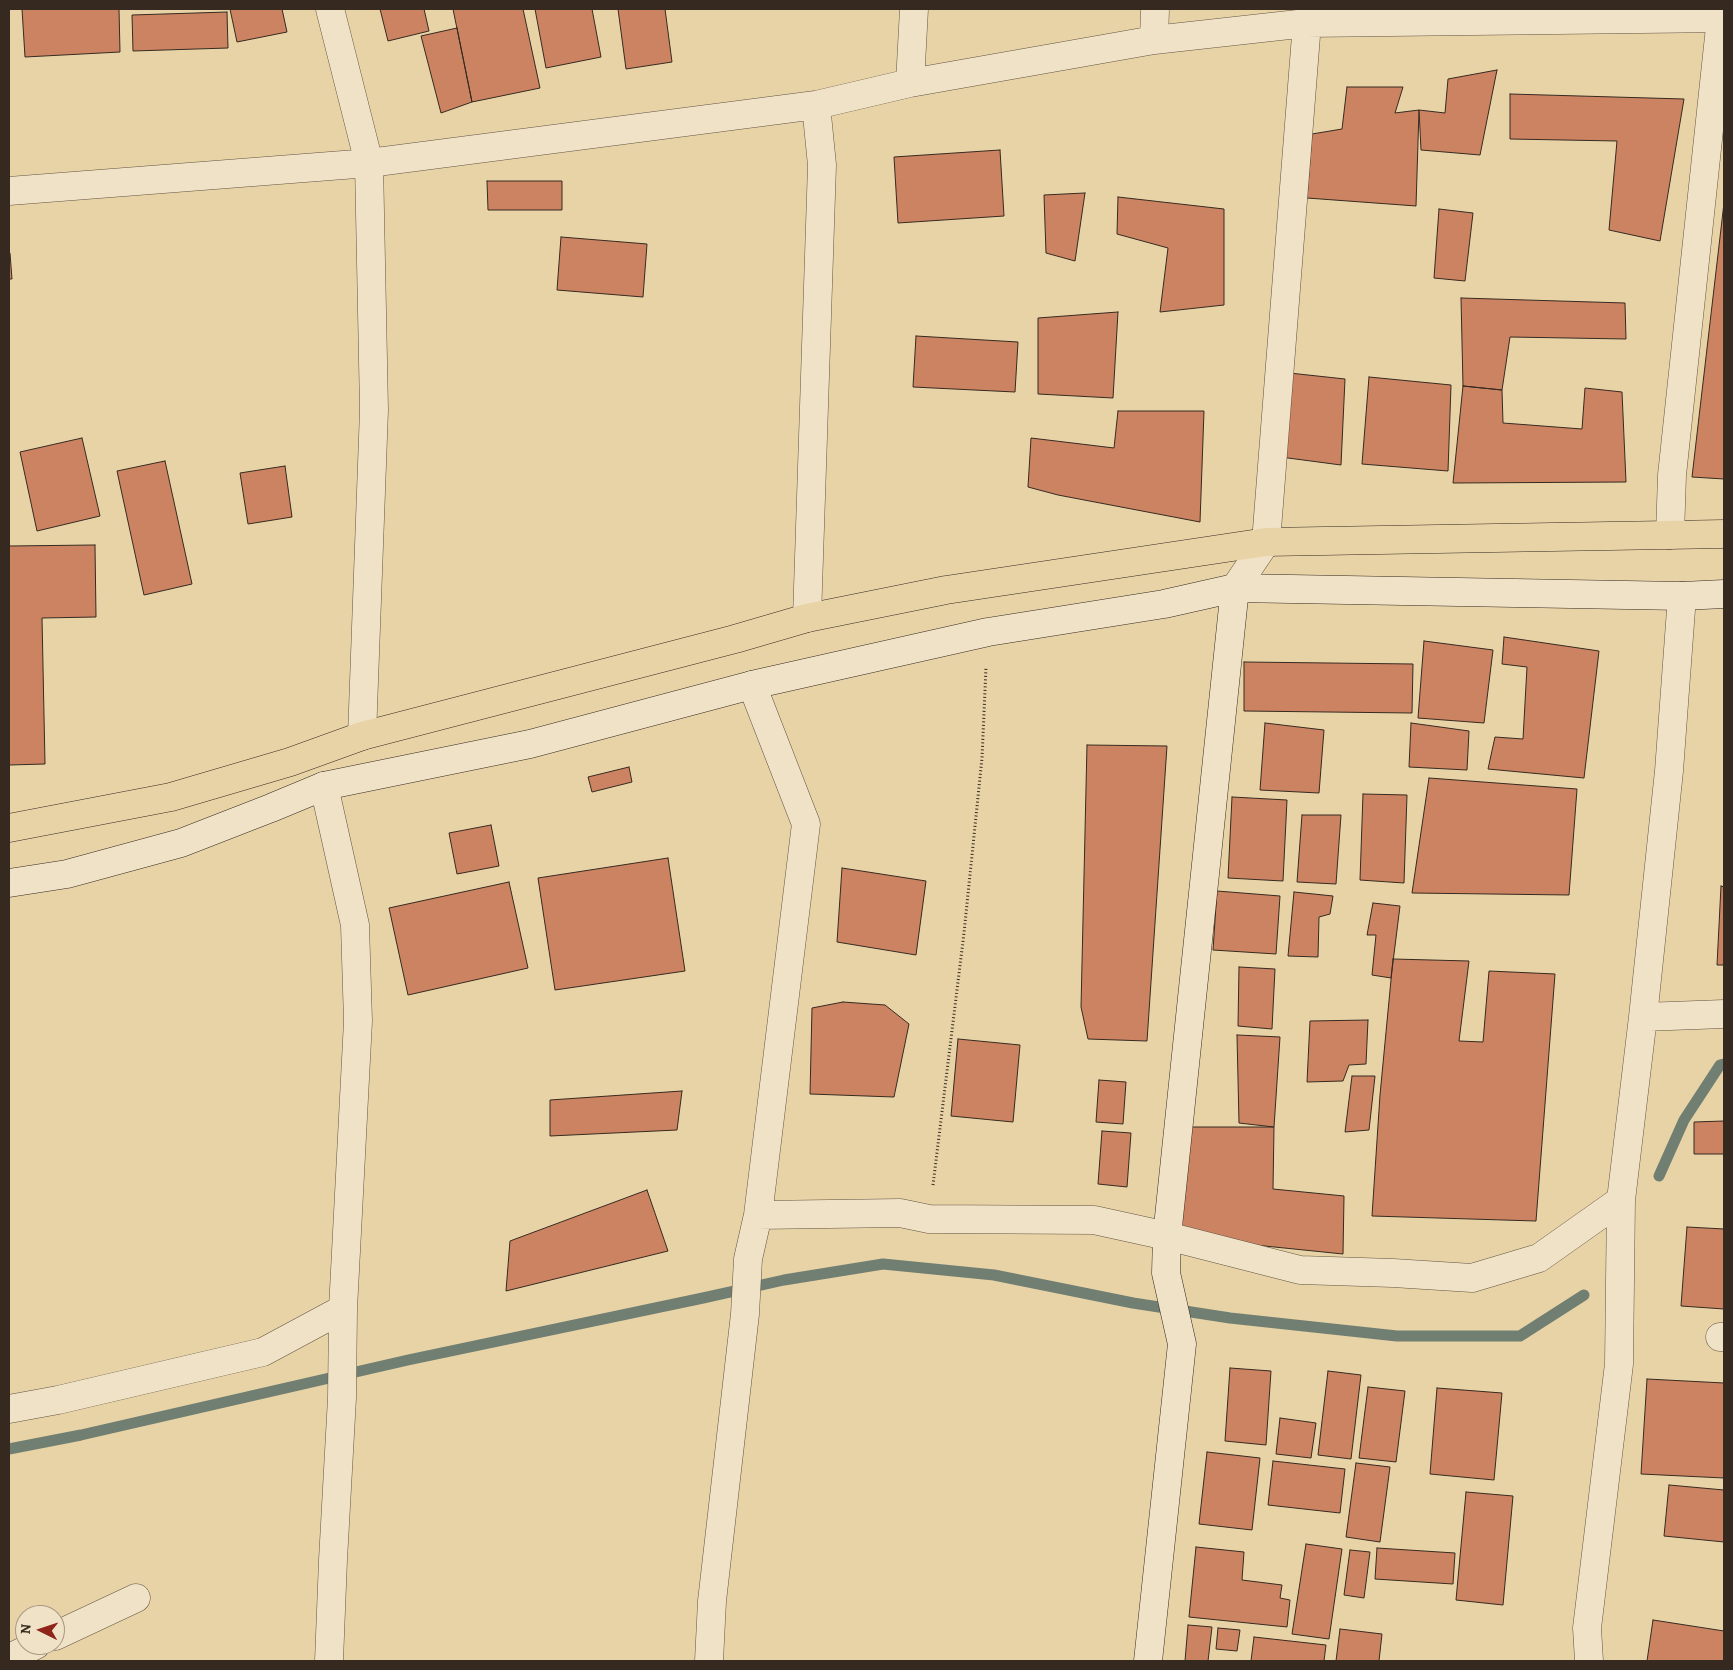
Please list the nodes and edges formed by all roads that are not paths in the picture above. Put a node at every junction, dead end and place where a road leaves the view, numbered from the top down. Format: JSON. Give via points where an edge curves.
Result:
{"nodes":[{"id":1,"x":330,"y":9,"type":"edge"},
{"id":2,"x":914,"y":9,"type":"edge"},
{"id":3,"x":1155,"y":9,"type":"edge"},
{"id":4,"x":1723,"y":18,"type":"edge"},
{"id":5,"x":1307,"y":23,"type":"junction"},
{"id":6,"x":1154,"y":40,"type":"junction"},
{"id":7,"x":910,"y":83,"type":"junction"},
{"id":8,"x":816,"y":105,"type":"junction"},
{"id":9,"x":369,"y":163,"type":"junction"},
{"id":10,"x":9,"y":191,"type":"edge"},
{"id":11,"x":1724,"y":534,"type":"edge"},
{"id":12,"x":1670,"y":535,"type":"junction"},
{"id":13,"x":1266,"y":542,"type":"junction"},
{"id":14,"x":1235,"y":588,"type":"junction"},
{"id":15,"x":1724,"y":594,"type":"edge"},
{"id":16,"x":1682,"y":596,"type":"junction"},
{"id":17,"x":807,"y":618,"type":"junction"},
{"id":18,"x":752,"y":685,"type":"junction"},
{"id":19,"x":362,"y":736,"type":"junction"},
{"id":20,"x":324,"y":786,"type":"junction"},
{"id":21,"x":9,"y":828,"type":"edge"},
{"id":22,"x":9,"y":883,"type":"edge"},
{"id":23,"x":1724,"y":1014,"type":"edge"},
{"id":24,"x":1644,"y":1016,"type":"junction"},
{"id":25,"x":1621,"y":1200,"type":"junction"},
{"id":26,"x":758,"y":1215,"type":"junction"},
{"id":27,"x":1167,"y":1236,"type":"junction"},
{"id":28,"x":343,"y":1309,"type":"junction"},
{"id":29,"x":9,"y":1409,"type":"edge"},
{"id":30,"x":136,"y":1598,"type":"dead end"},
{"id":31,"x":65,"y":1631,"type":"edge"},
{"id":32,"x":329,"y":1661,"type":"edge"},
{"id":33,"x":709,"y":1661,"type":"edge"},
{"id":34,"x":1148,"y":1661,"type":"edge"},
{"id":35,"x":1589,"y":1661,"type":"edge"}],
"edges":[{"from":1,"to":9,"type":"street"},
{"from":2,"to":7,"type":"street"},
{"from":3,"to":6,"type":"street"},
{"from":4,"to":5,"type":"street"},
{"from":4,"to":12,"type":"street","via":[[1672,475]]},
{"from":5,"to":6,"type":"street"},
{"from":5,"to":13,"type":"street"},
{"from":6,"to":7,"type":"street"},
{"from":7,"to":8,"type":"street"},
{"from":8,"to":9,"type":"street"},
{"from":8,"to":17,"type":"street","via":[[822,165]]},
{"from":9,"to":10,"type":"street"},
{"from":9,"to":19,"type":"street","via":[[374,410]]},
{"from":11,"to":12,"type":"main road"},
{"from":12,"to":13,"type":"main road"},
{"from":13,"to":14,"type":"street"},
{"from":13,"to":17,"type":"main road","via":[[946,590]]},
{"from":14,"to":16,"type":"street"},
{"from":14,"to":18,"type":"street","via":[[1164,604],[988,632]]},
{"from":14,"to":27,"type":"street"},
{"from":15,"to":16,"type":"street"},
{"from":16,"to":24,"type":"street","via":[[1669,771]]},
{"from":17,"to":19,"type":"main road"},
{"from":18,"to":20,"type":"street","via":[[530,744]]},
{"from":18,"to":26,"type":"street","via":[[806,824]]},
{"from":19,"to":21,"type":"main road","via":[[290,762],[171,797]]},
{"from":20,"to":22,"type":"street","via":[[181,842],[67,874]]},
{"from":20,"to":28,"type":"street","via":[[355,925],[358,1021]]},
{"from":23,"to":24,"type":"street"},
{"from":24,"to":25,"type":"street"},
{"from":25,"to":27,"type":"street","via":[[1539,1258],[1472,1278],[1300,1270]]},
{"from":25,"to":35,"type":"street","via":[[1619,1364],[1587,1628]]},
{"from":26,"to":27,"type":"street","via":[[900,1212],[929,1219],[1094,1220]]},
{"from":26,"to":33,"type":"street","via":[[748,1258],[745,1314],[712,1601]]},
{"from":27,"to":34,"type":"street","via":[[1166,1272],[1182,1344]]},
{"from":28,"to":29,"type":"street","via":[[263,1352]]},
{"from":28,"to":32,"type":"street","via":[[342,1398]]},
{"from":30,"to":31,"type":"street"}]}
